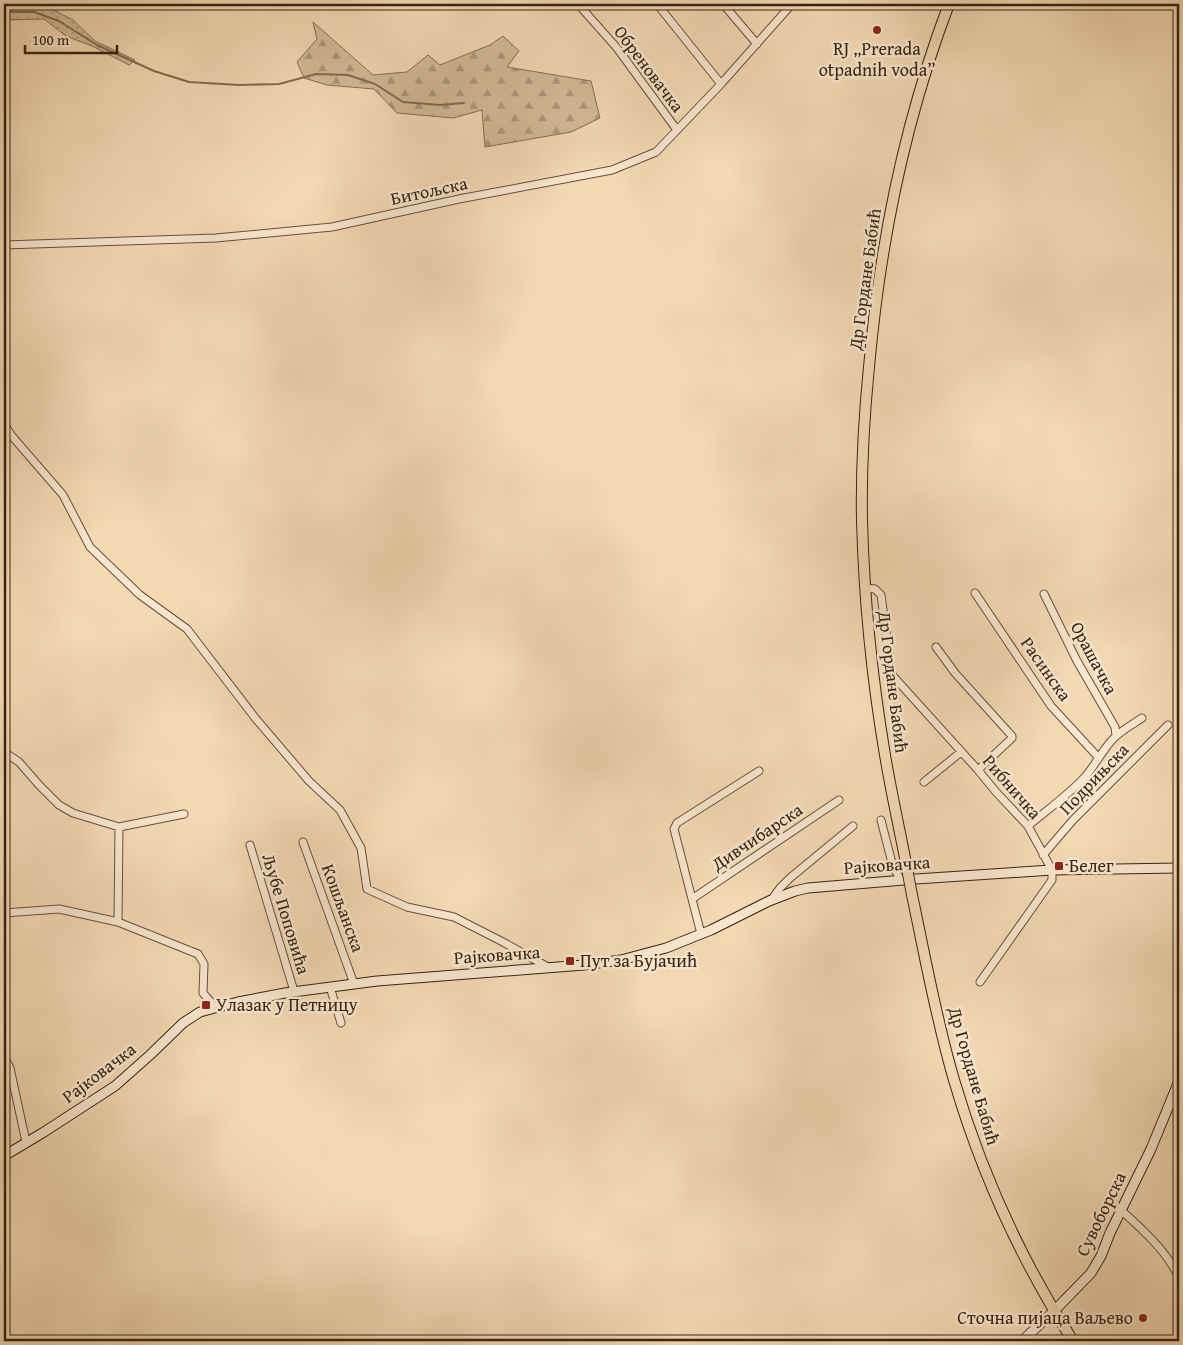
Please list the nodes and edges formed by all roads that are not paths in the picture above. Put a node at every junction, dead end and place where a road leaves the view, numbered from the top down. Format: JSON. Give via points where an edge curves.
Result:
{"nodes":[{"id":1,"x":578,"y":4,"type":"edge"},
{"id":2,"x":657,"y":4,"type":"edge"},
{"id":3,"x":724,"y":4,"type":"edge"},
{"id":4,"x":792,"y":4,"type":"edge"},
{"id":5,"x":949,"y":4,"type":"edge"},
{"id":6,"x":757,"y":44,"type":"junction"},
{"id":7,"x":721,"y":84,"type":"junction"},
{"id":8,"x":677,"y":130,"type":"junction"},
{"id":9,"x":4,"y":245,"type":"edge"},
{"id":10,"x":4,"y":423,"type":"edge"},
{"id":11,"x":8,"y":436,"type":"edge"},
{"id":12,"x":866,"y":588,"type":"junction"},
{"id":13,"x":975,"y":593,"type":"dead end"},
{"id":14,"x":1044,"y":594,"type":"dead end"},
{"id":15,"x":936,"y":647,"type":"dead end"},
{"id":16,"x":1142,"y":718,"type":"dead end"},
{"id":17,"x":1168,"y":725,"type":"dead end"},
{"id":18,"x":1116,"y":736,"type":"junction"},
{"id":19,"x":4,"y":752,"type":"edge"},
{"id":20,"x":961,"y":752,"type":"junction"},
{"id":21,"x":1098,"y":757,"type":"junction"},
{"id":22,"x":978,"y":770,"type":"junction"},
{"id":23,"x":759,"y":771,"type":"dead end"},
{"id":24,"x":924,"y":782,"type":"dead end"},
{"id":25,"x":839,"y":800,"type":"dead end"},
{"id":26,"x":184,"y":814,"type":"dead end"},
{"id":27,"x":881,"y":820,"type":"dead end"},
{"id":28,"x":853,"y":826,"type":"dead end"},
{"id":29,"x":1028,"y":826,"type":"junction"},
{"id":30,"x":119,"y":827,"type":"junction"},
{"id":31,"x":303,"y":842,"type":"dead end"},
{"id":32,"x":250,"y":846,"type":"dead end"},
{"id":33,"x":1043,"y":855,"type":"junction"},
{"id":34,"x":1179,"y":868,"type":"edge"},
{"id":35,"x":1052,"y":870,"type":"junction"},
{"id":36,"x":901,"y":880,"type":"junction"},
{"id":37,"x":692,"y":899,"type":"junction"},
{"id":38,"x":772,"y":899,"type":"junction"},
{"id":39,"x":4,"y":913,"type":"edge"},
{"id":40,"x":118,"y":922,"type":"junction"},
{"id":41,"x":702,"y":934,"type":"junction"},
{"id":42,"x":548,"y":968,"type":"junction"},
{"id":43,"x":980,"y":982,"type":"dead end"},
{"id":44,"x":354,"y":984,"type":"junction"},
{"id":45,"x":330,"y":987,"type":"junction"},
{"id":46,"x":294,"y":991,"type":"junction"},
{"id":47,"x":215,"y":1007,"type":"junction"},
{"id":48,"x":341,"y":1023,"type":"dead end"},
{"id":49,"x":4,"y":1060,"type":"edge"},
{"id":50,"x":1179,"y":1081,"type":"edge"},
{"id":51,"x":26,"y":1142,"type":"junction"},
{"id":52,"x":4,"y":1156,"type":"edge"},
{"id":53,"x":1121,"y":1210,"type":"junction"},
{"id":54,"x":1179,"y":1279,"type":"edge"},
{"id":55,"x":1054,"y":1311,"type":"junction"},
{"id":56,"x":1022,"y":1341,"type":"edge"},
{"id":57,"x":1073,"y":1341,"type":"edge"}],
"edges":[{"from":1,"to":8,"type":"street","name":"Обреновачка","via":[[616,48]]},
{"from":2,"to":7,"type":"street"},
{"from":3,"to":6,"type":"street"},
{"from":4,"to":6,"type":"street","name":"Битољска"},
{"from":5,"to":12,"type":"main road","name":"Др Гордане Бабић","via":[[905,146],[879,278],[866,403],[862,495]]},
{"from":6,"to":7,"type":"street","name":"Битољска"},
{"from":7,"to":8,"type":"street","name":"Битољска"},
{"from":8,"to":9,"type":"street","name":"Битољска","via":[[656,152],[612,170],[332,227],[216,238]]},
{"from":10,"to":11,"type":"street"},
{"from":11,"to":42,"type":"street","via":[[63,495],[90,547],[140,595],[187,629],[309,781],[340,810],[360,848],[367,889],[407,907],[454,917]]},
{"from":12,"to":20,"type":"street","name":"Рибничка","via":[[875,589],[881,595],[893,676]]},
{"from":12,"to":55,"type":"main road","name":"Др Гордане Бабић","bridge":true,"via":[[885,755],[947,1054],[990,1182]]},
{"from":13,"to":21,"type":"street","name":"Расинска","via":[[1051,706]]},
{"from":14,"to":18,"type":"street","name":"Орашачка","via":[[1077,662],[1115,727]]},
{"from":15,"to":22,"type":"street","via":[[1012,736]]},
{"from":16,"to":18,"type":"street","name":"Подрињска"},
{"from":17,"to":33,"type":"street","name":"Подрињска","via":[[1073,820]]},
{"from":18,"to":21,"type":"street","name":"Подрињска"},
{"from":19,"to":30,"type":"street","via":[[19,762],[59,805],[73,813]]},
{"from":20,"to":22,"type":"street","name":"Рибничка"},
{"from":20,"to":24,"type":"street","name":"Рибничка"},
{"from":21,"to":29,"type":"street","name":"Подрињска","via":[[1090,772]]},
{"from":22,"to":29,"type":"street","name":"Рибничка"},
{"from":23,"to":37,"type":"street","via":[[677,823],[674,829]]},
{"from":25,"to":37,"type":"street","name":"Дивчибарска"},
{"from":26,"to":30,"type":"street"},
{"from":27,"to":36,"type":"street","via":[[893,867]]},
{"from":28,"to":38,"type":"street","via":[[790,878]]},
{"from":29,"to":33,"type":"street","name":"Рибничка"},
{"from":30,"to":40,"type":"street"},
{"from":31,"to":44,"type":"street","name":"Кошљанска"},
{"from":32,"to":46,"type":"street","name":"Љубе Поповића"},
{"from":33,"to":35,"type":"street","name":"Рибничка"},
{"from":34,"to":35,"type":"main road","name":"Рајковачка"},
{"from":35,"to":36,"type":"main road","name":"Рајковачка"},
{"from":35,"to":43,"type":"street","via":[[1052,880]]},
{"from":36,"to":38,"type":"main road","name":"Рајковачка","via":[[808,888]]},
{"from":37,"to":41,"type":"street"},
{"from":38,"to":41,"type":"main road","name":"Рајковачка"},
{"from":39,"to":40,"type":"street","via":[[59,909]]},
{"from":40,"to":47,"type":"street","via":[[198,954],[204,964],[203,993]]},
{"from":41,"to":42,"type":"main road","name":"Рајковачка","via":[[660,951],[621,960]]},
{"from":42,"to":44,"type":"main road","name":"Рајковачка"},
{"from":44,"to":45,"type":"main road","name":"Рајковачка"},
{"from":45,"to":46,"type":"main road","name":"Рајковачка"},
{"from":45,"to":48,"type":"street"},
{"from":46,"to":47,"type":"main road","name":"Рајковачка"},
{"from":47,"to":51,"type":"main road","name":"Рајковачка","via":[[183,1023],[116,1086]]},
{"from":49,"to":51,"type":"street","via":[[10,1068]]},
{"from":50,"to":53,"type":"main road","name":"Сувоборска"},
{"from":51,"to":52,"type":"main road","name":"Рајковачка"},
{"from":53,"to":54,"type":"street","via":[[1163,1253],[1176,1269]]},
{"from":53,"to":55,"type":"main road","name":"Сувоборска","via":[[1091,1273]]},
{"from":55,"to":56,"type":"main road","name":"Сувоборска"},
{"from":55,"to":57,"type":"main road","name":"Др Гордане Бабић"}]}
